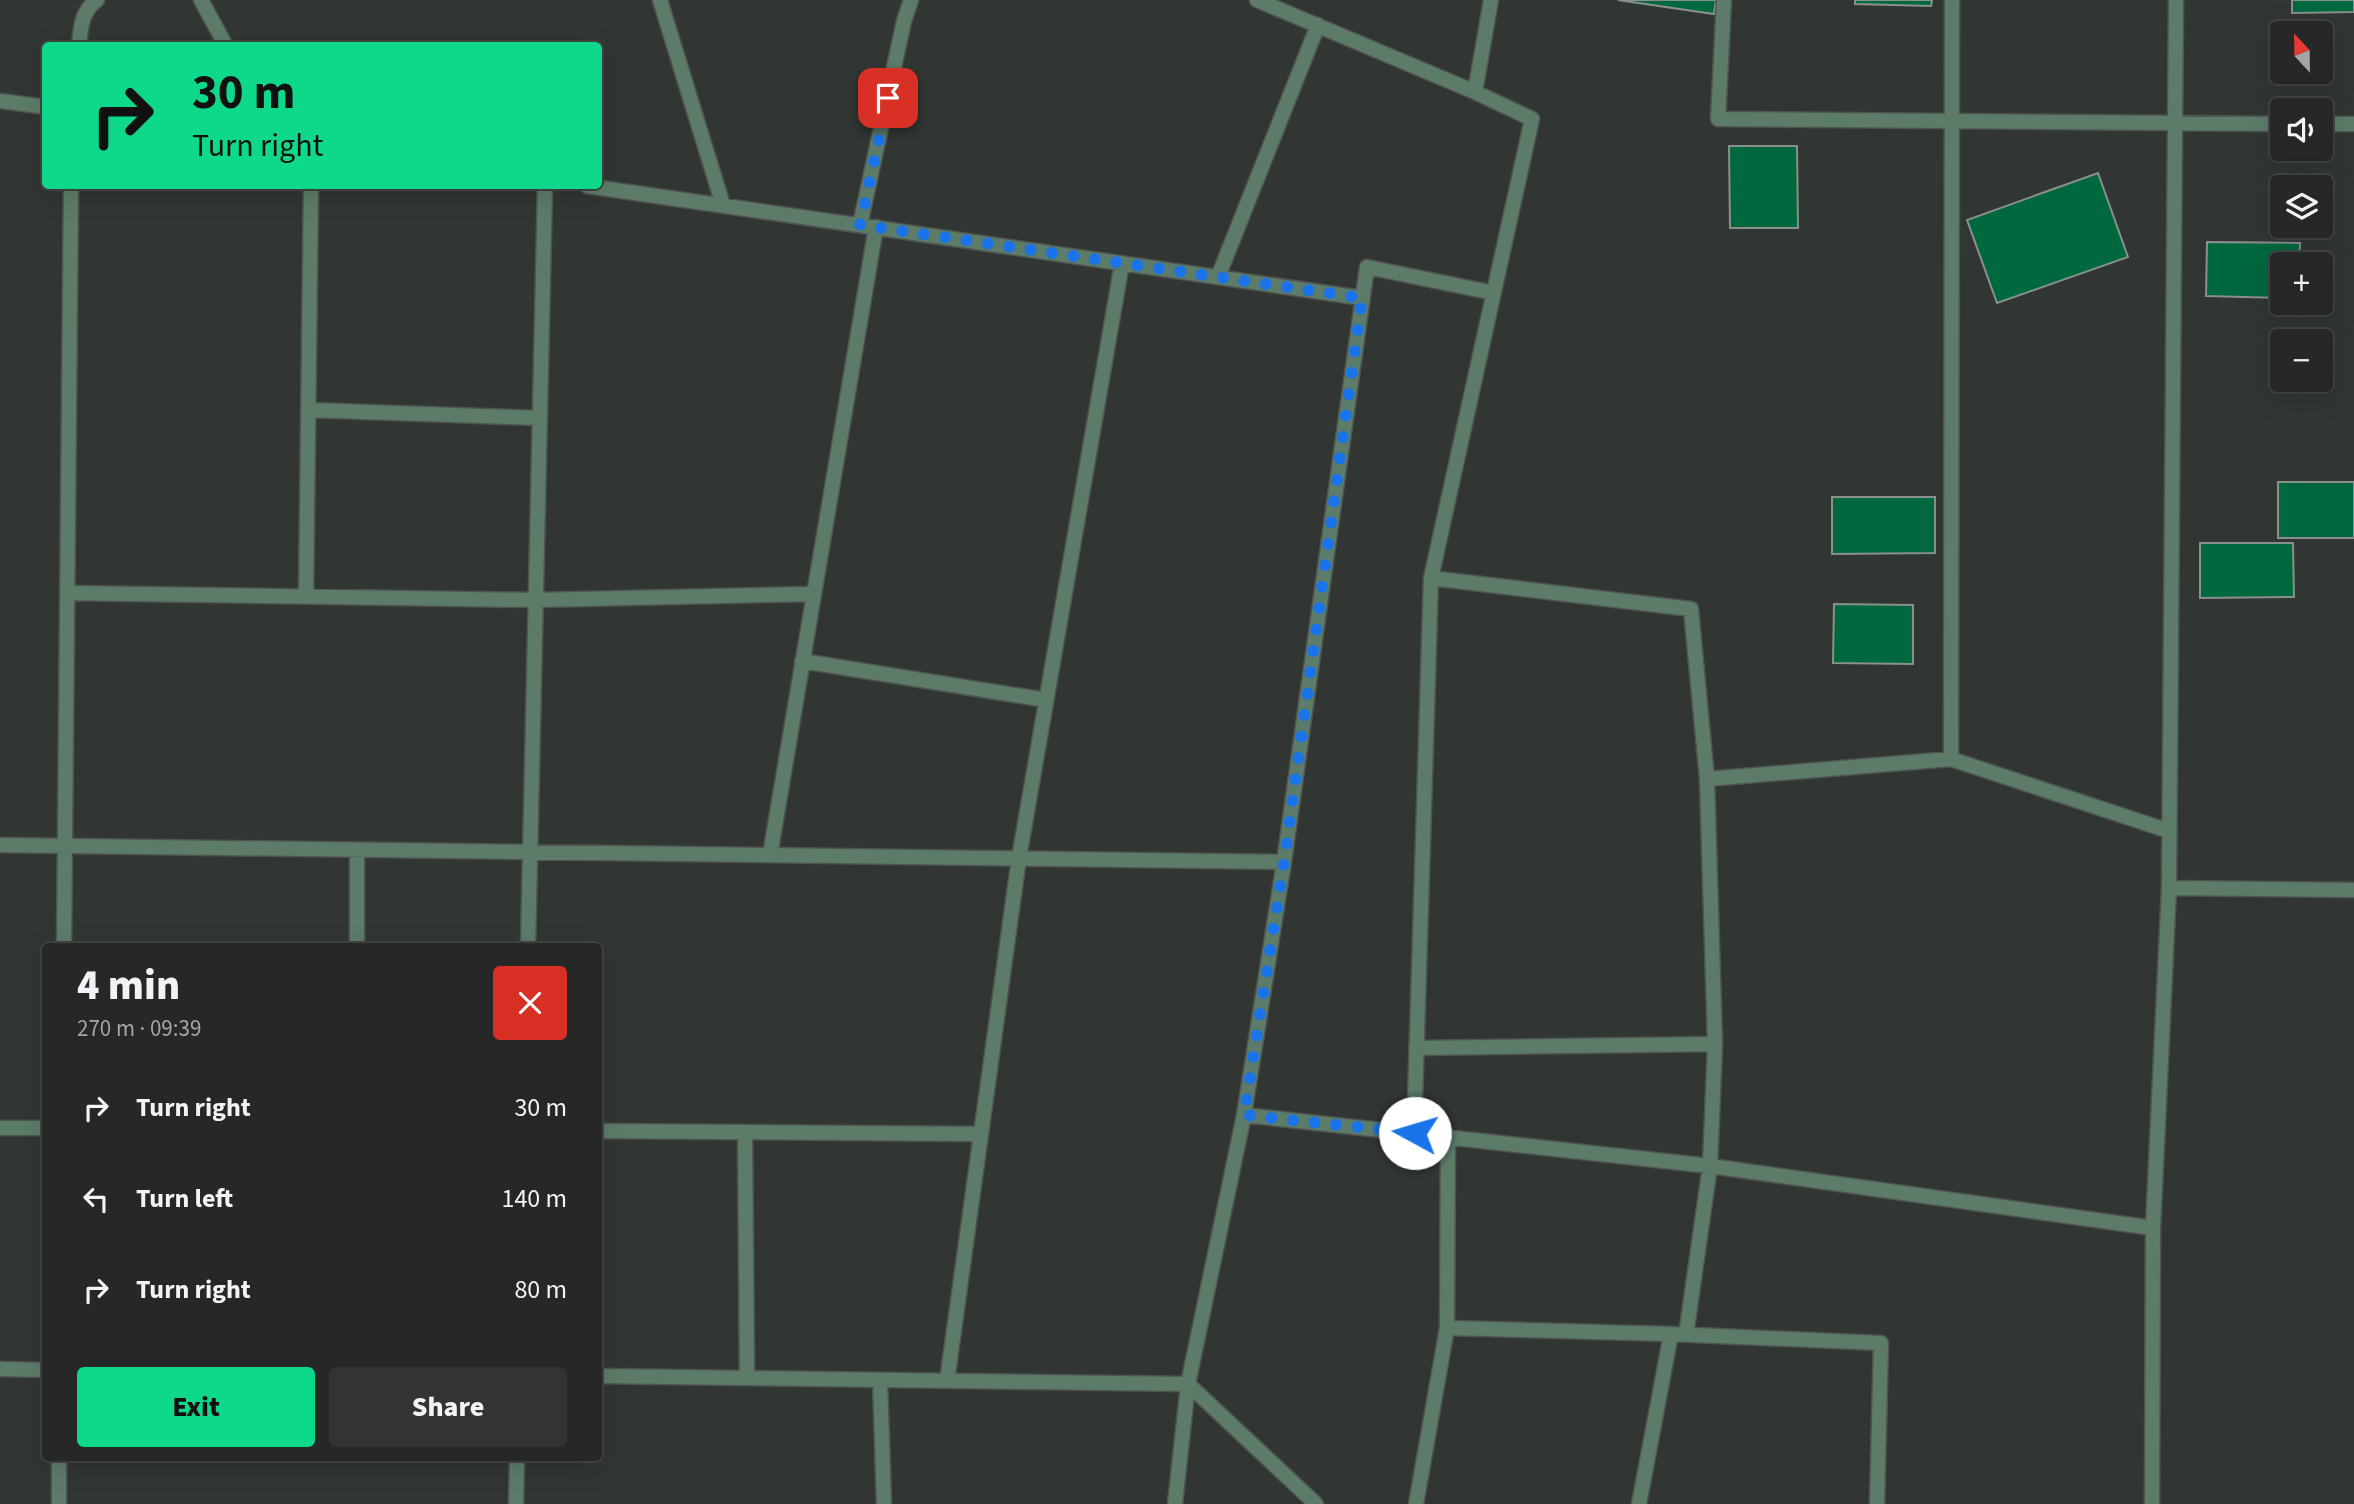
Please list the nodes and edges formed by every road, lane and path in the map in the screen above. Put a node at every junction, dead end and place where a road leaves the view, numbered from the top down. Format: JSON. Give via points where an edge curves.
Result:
{"nodes":[{"id":1,"x":97,"y":0,"type":"edge"},
{"id":2,"x":201,"y":0,"type":"edge"},
{"id":3,"x":660,"y":0,"type":"edge"},
{"id":4,"x":911,"y":0,"type":"edge"},
{"id":5,"x":1257,"y":0,"type":"edge"},
{"id":6,"x":1491,"y":0,"type":"edge"},
{"id":7,"x":1724,"y":0,"type":"edge"},
{"id":8,"x":1952,"y":0,"type":"edge"},
{"id":9,"x":2176,"y":0,"type":"edge"},
{"id":10,"x":1318,"y":26,"type":"junction"},
{"id":11,"x":79,"y":42,"type":"edge"},
{"id":12,"x":224,"y":42,"type":"edge"},
{"id":13,"x":1475,"y":92,"type":"junction"},
{"id":14,"x":0,"y":101,"type":"edge"},
{"id":15,"x":42,"y":106,"type":"edge"},
{"id":16,"x":1953,"y":121,"type":"junction"},
{"id":17,"x":2175,"y":123,"type":"junction"},
{"id":18,"x":2270,"y":124,"type":"edge"},
{"id":19,"x":2333,"y":124,"type":"edge"},
{"id":20,"x":2354,"y":124,"type":"edge"},
{"id":21,"x":602,"y":188,"type":"edge"},
{"id":22,"x":71,"y":189,"type":"edge"},
{"id":23,"x":312,"y":189,"type":"edge"},
{"id":24,"x":545,"y":189,"type":"edge"},
{"id":25,"x":723,"y":205,"type":"junction"},
{"id":26,"x":860,"y":225,"type":"junction"},
{"id":27,"x":876,"y":227,"type":"junction"},
{"id":28,"x":1122,"y":263,"type":"junction"},
{"id":29,"x":1218,"y":277,"type":"junction"},
{"id":30,"x":1494,"y":293,"type":"junction"},
{"id":31,"x":1362,"y":298,"type":"junction"},
{"id":32,"x":308,"y":410,"type":"junction"},
{"id":33,"x":540,"y":418,"type":"junction"},
{"id":34,"x":1431,"y":578,"type":"junction"},
{"id":35,"x":67,"y":593,"type":"junction"},
{"id":36,"x":814,"y":594,"type":"junction"},
{"id":37,"x":306,"y":597,"type":"junction"},
{"id":38,"x":536,"y":600,"type":"junction"},
{"id":39,"x":802,"y":660,"type":"junction"},
{"id":40,"x":1046,"y":700,"type":"junction"},
{"id":41,"x":1951,"y":759,"type":"junction"},
{"id":42,"x":1707,"y":779,"type":"junction"},
{"id":43,"x":2169,"y":831,"type":"junction"},
{"id":44,"x":0,"y":845,"type":"edge"},
{"id":45,"x":64,"y":846,"type":"junction"},
{"id":46,"x":357,"y":850,"type":"junction"},
{"id":47,"x":530,"y":852,"type":"junction"},
{"id":48,"x":770,"y":855,"type":"junction"},
{"id":49,"x":1019,"y":858,"type":"junction"},
{"id":50,"x":1284,"y":862,"type":"junction"},
{"id":51,"x":2169,"y":888,"type":"junction"},
{"id":52,"x":2354,"y":890,"type":"edge"},
{"id":53,"x":64,"y":943,"type":"edge"},
{"id":54,"x":357,"y":943,"type":"edge"},
{"id":55,"x":528,"y":943,"type":"edge"},
{"id":56,"x":1715,"y":1044,"type":"junction"},
{"id":57,"x":1416,"y":1048,"type":"junction"},
{"id":58,"x":1244,"y":1115,"type":"junction"},
{"id":59,"x":0,"y":1128,"type":"edge"},
{"id":60,"x":42,"y":1128,"type":"edge"},
{"id":61,"x":602,"y":1131,"type":"edge"},
{"id":62,"x":745,"y":1132,"type":"junction"},
{"id":63,"x":1415,"y":1133,"type":"junction"},
{"id":64,"x":981,"y":1134,"type":"junction"},
{"id":65,"x":1448,"y":1136,"type":"junction"},
{"id":66,"x":1710,"y":1166,"type":"junction"},
{"id":67,"x":2153,"y":1228,"type":"junction"},
{"id":68,"x":1447,"y":1328,"type":"junction"},
{"id":69,"x":1678,"y":1334,"type":"junction"},
{"id":70,"x":0,"y":1369,"type":"edge"},
{"id":71,"x":42,"y":1370,"type":"edge"},
{"id":72,"x":602,"y":1376,"type":"edge"},
{"id":73,"x":747,"y":1378,"type":"junction"},
{"id":74,"x":880,"y":1380,"type":"junction"},
{"id":75,"x":947,"y":1381,"type":"junction"},
{"id":76,"x":1188,"y":1384,"type":"junction"},
{"id":77,"x":59,"y":1461,"type":"edge"},
{"id":78,"x":517,"y":1461,"type":"edge"},
{"id":79,"x":59,"y":1504,"type":"edge"},
{"id":80,"x":516,"y":1504,"type":"edge"},
{"id":81,"x":884,"y":1504,"type":"edge"},
{"id":82,"x":1175,"y":1504,"type":"edge"},
{"id":83,"x":1316,"y":1504,"type":"edge"},
{"id":84,"x":1416,"y":1504,"type":"edge"},
{"id":85,"x":1639,"y":1504,"type":"edge"},
{"id":86,"x":1877,"y":1504,"type":"edge"},
{"id":87,"x":2152,"y":1504,"type":"edge"}],
"edges":[{"from":1,"to":11,"type":"street","via":[[82,18]]},
{"from":2,"to":12,"type":"street"},
{"from":3,"to":25,"type":"street"},
{"from":4,"to":26,"type":"street"},
{"from":5,"to":10,"type":"street"},
{"from":6,"to":13,"type":"street"},
{"from":7,"to":16,"type":"street","via":[[1718,119]]},
{"from":8,"to":16,"type":"street"},
{"from":9,"to":17,"type":"street"},
{"from":10,"to":13,"type":"street"},
{"from":10,"to":29,"type":"street"},
{"from":13,"to":30,"type":"street","via":[[1532,119]]},
{"from":14,"to":15,"type":"street"},
{"from":16,"to":17,"type":"street"},
{"from":16,"to":41,"type":"street"},
{"from":17,"to":18,"type":"street"},
{"from":17,"to":43,"type":"street"},
{"from":19,"to":20,"type":"street"},
{"from":21,"to":25,"type":"street"},
{"from":22,"to":35,"type":"street"},
{"from":23,"to":32,"type":"street"},
{"from":24,"to":33,"type":"street"},
{"from":25,"to":26,"type":"street"},
{"from":26,"to":27,"type":"street"},
{"from":27,"to":28,"type":"street"},
{"from":27,"to":36,"type":"street"},
{"from":28,"to":29,"type":"street"},
{"from":28,"to":40,"type":"street"},
{"from":29,"to":31,"type":"street"},
{"from":30,"to":31,"type":"street","via":[[1367,267]]},
{"from":30,"to":34,"type":"street"},
{"from":31,"to":50,"type":"street"},
{"from":32,"to":33,"type":"street"},
{"from":32,"to":37,"type":"street"},
{"from":33,"to":38,"type":"street"},
{"from":34,"to":42,"type":"street","via":[[1691,609]]},
{"from":34,"to":57,"type":"street"},
{"from":35,"to":37,"type":"street"},
{"from":35,"to":45,"type":"street"},
{"from":36,"to":38,"type":"street"},
{"from":36,"to":39,"type":"street"},
{"from":37,"to":38,"type":"street"},
{"from":38,"to":47,"type":"street"},
{"from":39,"to":40,"type":"street"},
{"from":39,"to":48,"type":"street"},
{"from":40,"to":49,"type":"street"},
{"from":41,"to":42,"type":"street"},
{"from":41,"to":43,"type":"street"},
{"from":42,"to":56,"type":"street"},
{"from":43,"to":51,"type":"street"},
{"from":44,"to":45,"type":"street"},
{"from":45,"to":46,"type":"street"},
{"from":45,"to":53,"type":"street"},
{"from":46,"to":47,"type":"street"},
{"from":46,"to":54,"type":"street"},
{"from":47,"to":48,"type":"street"},
{"from":47,"to":55,"type":"street"},
{"from":48,"to":49,"type":"street"},
{"from":49,"to":50,"type":"street"},
{"from":49,"to":64,"type":"street"},
{"from":50,"to":58,"type":"street"},
{"from":51,"to":52,"type":"street"},
{"from":51,"to":67,"type":"street"},
{"from":56,"to":57,"type":"street"},
{"from":56,"to":66,"type":"street"},
{"from":57,"to":63,"type":"street"},
{"from":58,"to":63,"type":"street"},
{"from":58,"to":76,"type":"street"},
{"from":59,"to":60,"type":"street"},
{"from":61,"to":62,"type":"street"},
{"from":62,"to":64,"type":"street"},
{"from":62,"to":73,"type":"street"},
{"from":63,"to":65,"type":"street"},
{"from":64,"to":75,"type":"street"},
{"from":65,"to":66,"type":"street"},
{"from":65,"to":68,"type":"street"},
{"from":66,"to":67,"type":"street"},
{"from":66,"to":69,"type":"street"},
{"from":67,"to":87,"type":"street"},
{"from":68,"to":69,"type":"street"},
{"from":68,"to":84,"type":"street"},
{"from":69,"to":85,"type":"street"},
{"from":69,"to":86,"type":"street","via":[[1881,1343]]},
{"from":70,"to":71,"type":"street"},
{"from":72,"to":73,"type":"street"},
{"from":73,"to":74,"type":"street"},
{"from":74,"to":75,"type":"street"},
{"from":74,"to":81,"type":"street"},
{"from":75,"to":76,"type":"street"},
{"from":76,"to":82,"type":"street"},
{"from":76,"to":83,"type":"street"},
{"from":77,"to":79,"type":"street"},
{"from":78,"to":80,"type":"street"}]}
